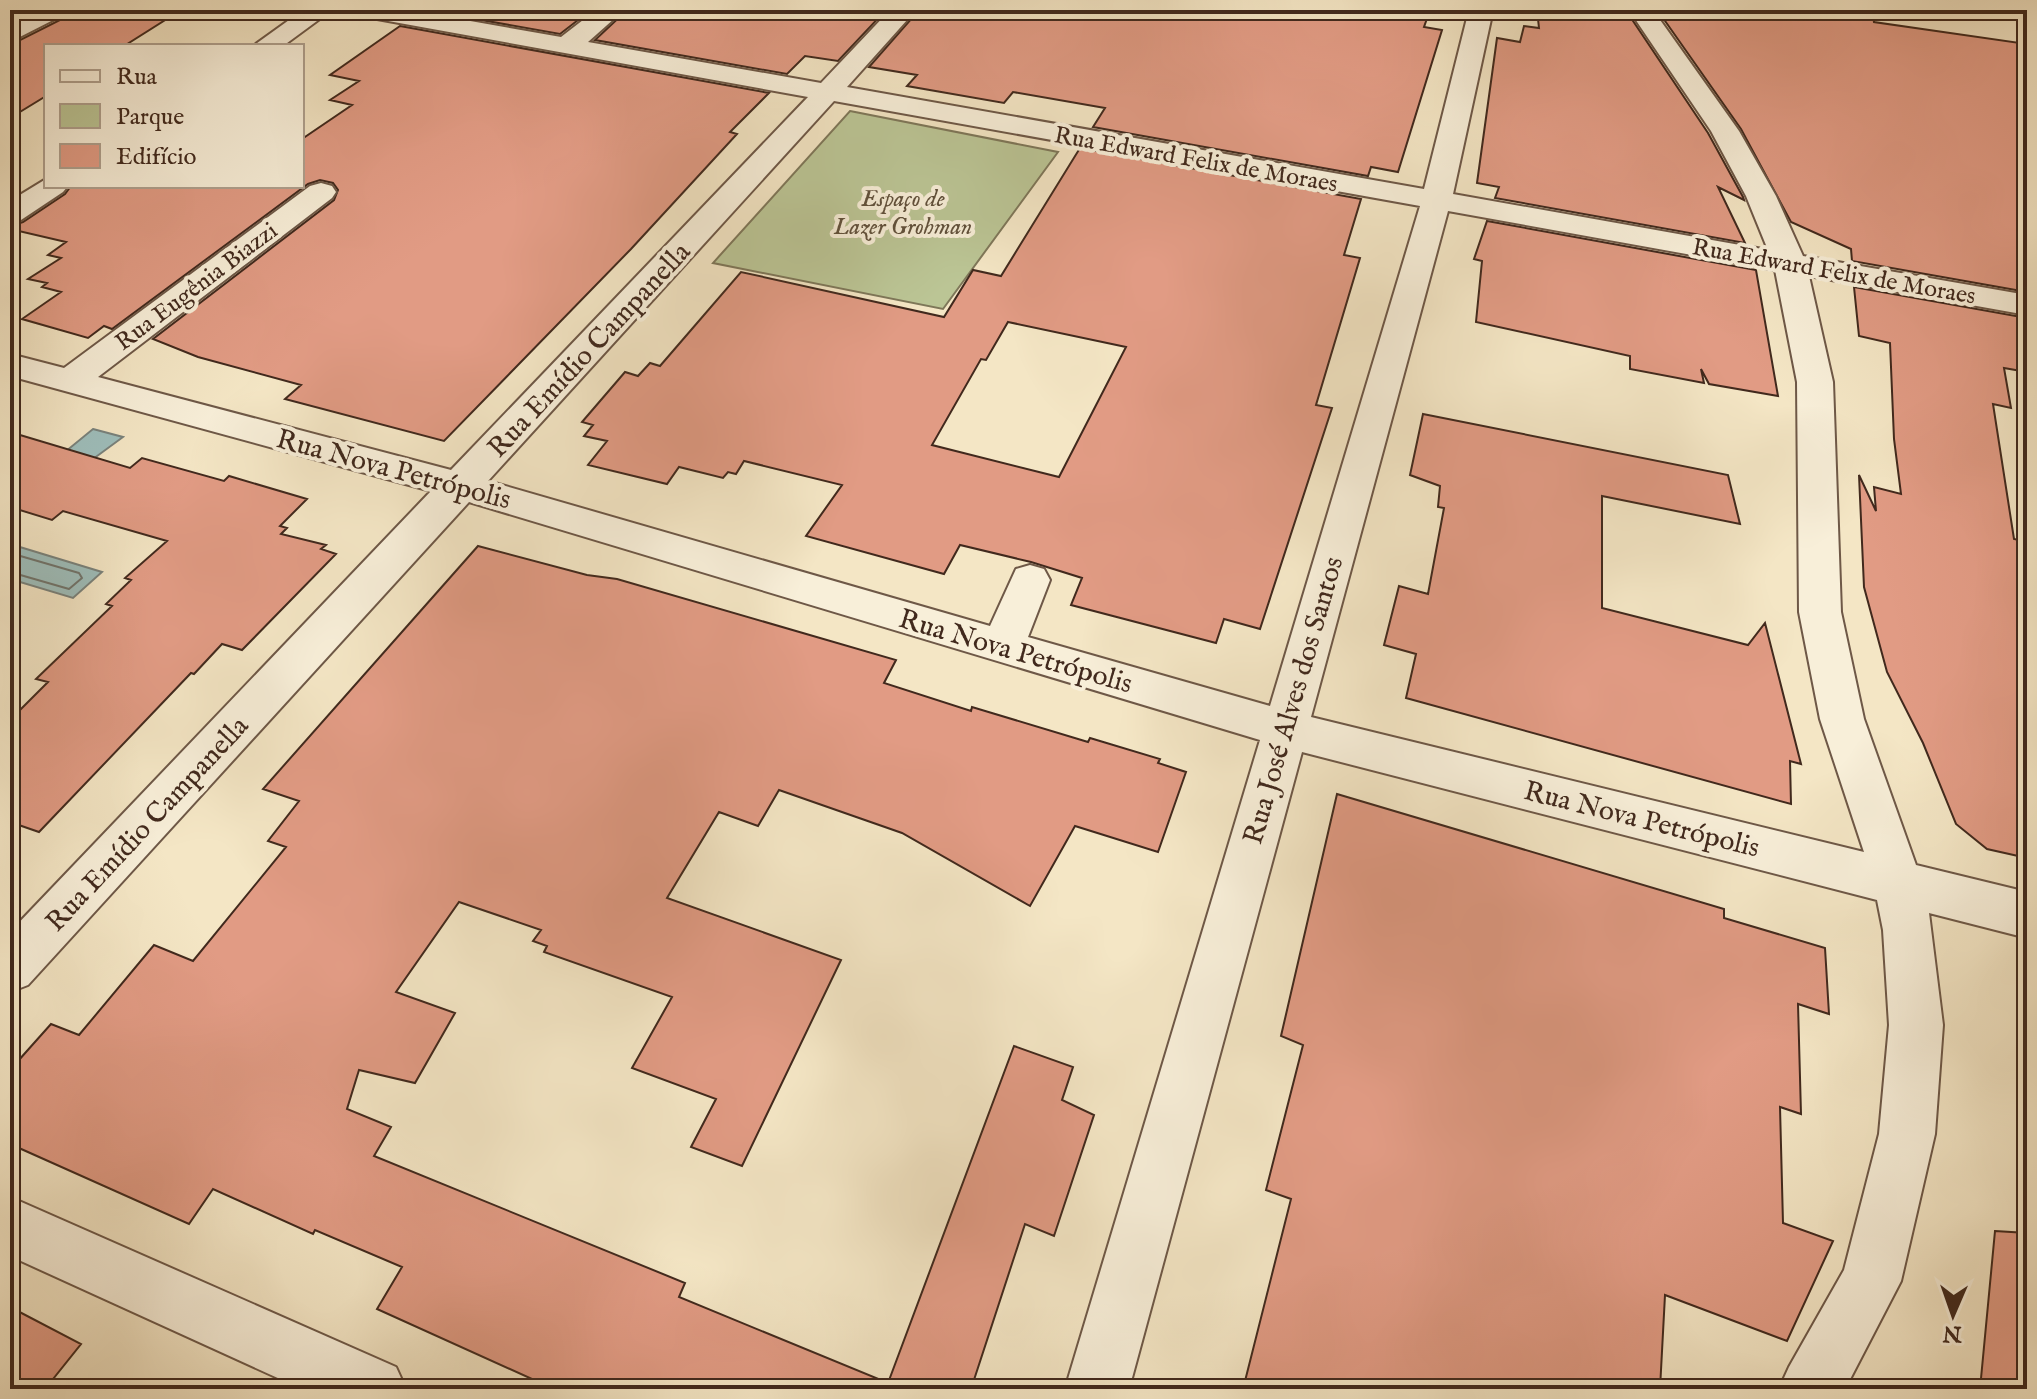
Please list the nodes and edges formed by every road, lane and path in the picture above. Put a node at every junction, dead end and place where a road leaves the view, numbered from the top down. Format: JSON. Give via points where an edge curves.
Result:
{"nodes":[{"id":1,"x":54,"y":10,"type":"edge"},
{"id":2,"x":320,"y":10,"type":"edge"},
{"id":3,"x":366,"y":10,"type":"edge"},
{"id":4,"x":612,"y":10,"type":"edge"},
{"id":5,"x":904,"y":10,"type":"edge"},
{"id":6,"x":1481,"y":10,"type":"edge"},
{"id":7,"x":1641,"y":10,"type":"edge"},
{"id":8,"x":10,"y":34,"type":"edge"},
{"id":9,"x":269,"y":44,"type":"edge"},
{"id":10,"x":566,"y":46,"type":"junction"},
{"id":11,"x":825,"y":93,"type":"junction"},
{"id":12,"x":50,"y":188,"type":"edge"},
{"id":13,"x":321,"y":192,"type":"dead end"},
{"id":14,"x":1436,"y":202,"type":"junction"},
{"id":15,"x":10,"y":214,"type":"edge"},
{"id":16,"x":1790,"y":263,"type":"junction"},
{"id":17,"x":2027,"y":305,"type":"edge"},
{"id":18,"x":10,"y":365,"type":"edge"},
{"id":19,"x":71,"y":380,"type":"junction"},
{"id":20,"x":461,"y":486,"type":"junction"},
{"id":21,"x":1030,"y":580,"type":"dead end"},
{"id":22,"x":1003,"y":646,"type":"junction"},
{"id":23,"x":1284,"y":729,"type":"junction"},
{"id":24,"x":1898,"y":882,"type":"junction"},
{"id":25,"x":2027,"y":915,"type":"edge"},
{"id":26,"x":10,"y":968,"type":"edge"},
{"id":27,"x":10,"y":1226,"type":"edge"},
{"id":28,"x":374,"y":1389,"type":"edge"},
{"id":29,"x":1097,"y":1389,"type":"edge"},
{"id":30,"x":1811,"y":1389,"type":"edge"}],
"edges":[{"from":1,"to":8,"type":"street"},
{"from":2,"to":9,"type":"street"},
{"from":3,"to":10,"type":"street","name":"Rua Edward Felix de Moraes"},
{"from":4,"to":10,"type":"street"},
{"from":5,"to":11,"type":"street","name":"Rua Emídio Campanella"},
{"from":6,"to":14,"type":"street","name":"Rua José Alves dos Santos"},
{"from":7,"to":16,"type":"street","via":[[1725,131]]},
{"from":10,"to":11,"type":"street","name":"Rua Edward Felix de Moraes"},
{"from":11,"to":14,"type":"street","name":"Rua Edward Felix de Moraes"},
{"from":11,"to":20,"type":"street","name":"Rua Emídio Campanella"},
{"from":12,"to":15,"type":"street"},
{"from":13,"to":19,"type":"street","name":"Rua Eugênia Biazzi"},
{"from":14,"to":16,"type":"street","name":"Rua Edward Felix de Moraes"},
{"from":14,"to":23,"type":"street","name":"Rua José Alves dos Santos"},
{"from":16,"to":17,"type":"street","name":"Rua Edward Felix de Moraes"},
{"from":16,"to":24,"type":"street","via":[[1815,382],[1820,612],[1842,719]]},
{"from":18,"to":19,"type":"street","name":"Rua Nova Petrópolis"},
{"from":19,"to":20,"type":"street","name":"Rua Nova Petrópolis"},
{"from":20,"to":22,"type":"street","name":"Rua Nova Petrópolis"},
{"from":20,"to":26,"type":"street","name":"Rua Emídio Campanella"},
{"from":21,"to":22,"type":"street"},
{"from":22,"to":23,"type":"street","name":"Rua Nova Petrópolis"},
{"from":23,"to":24,"type":"street","name":"Rua Nova Petrópolis"},
{"from":23,"to":29,"type":"street","name":"Rua José Alves dos Santos"},
{"from":24,"to":25,"type":"street","name":"Rua Nova Petrópolis"},
{"from":24,"to":30,"type":"street","via":[[1916,1025],[1907,1134],[1871,1281]]},
{"from":27,"to":28,"type":"street"}]}
